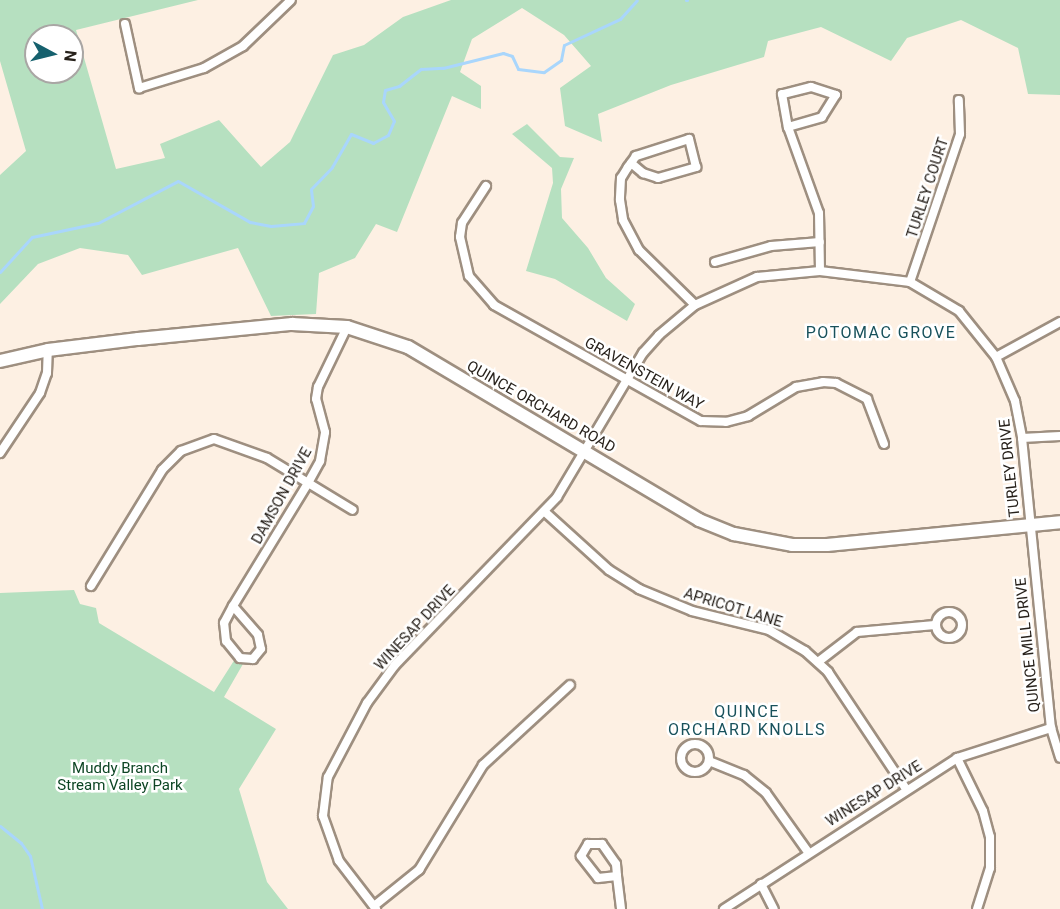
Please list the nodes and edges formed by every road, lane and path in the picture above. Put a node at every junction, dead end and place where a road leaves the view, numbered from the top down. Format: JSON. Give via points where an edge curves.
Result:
{"nodes":[{"id":1,"x":291,"y":0,"type":"edge"},
{"id":2,"x":125,"y":24,"type":"dead end"},
{"id":3,"x":958,"y":100,"type":"dead end"},
{"id":4,"x":788,"y":127,"type":"junction"},
{"id":5,"x":631,"y":163,"type":"junction"},
{"id":6,"x":486,"y":186,"type":"dead end"},
{"id":7,"x":820,"y":242,"type":"junction"},
{"id":8,"x":715,"y":262,"type":"dead end"},
{"id":9,"x":820,"y":271,"type":"junction"},
{"id":10,"x":910,"y":282,"type":"junction"},
{"id":11,"x":695,"y":305,"type":"junction"},
{"id":12,"x":1060,"y":322,"type":"edge"},
{"id":13,"x":347,"y":327,"type":"junction"},
{"id":14,"x":48,"y":350,"type":"junction"},
{"id":15,"x":996,"y":357,"type":"junction"},
{"id":16,"x":0,"y":361,"type":"edge"},
{"id":17,"x":626,"y":380,"type":"junction"},
{"id":18,"x":1060,"y":436,"type":"edge"},
{"id":19,"x":1022,"y":438,"type":"junction"},
{"id":20,"x":884,"y":444,"type":"dead end"},
{"id":21,"x":586,"y":451,"type":"junction"},
{"id":22,"x":0,"y":453,"type":"edge"},
{"id":23,"x":308,"y":483,"type":"junction"},
{"id":24,"x":353,"y":510,"type":"dead end"},
{"id":25,"x":545,"y":512,"type":"junction"},
{"id":26,"x":1060,"y":522,"type":"edge"},
{"id":27,"x":1030,"y":527,"type":"junction"},
{"id":28,"x":91,"y":586,"type":"dead end"},
{"id":29,"x":233,"y":606,"type":"junction"},
{"id":30,"x":935,"y":625,"type":"dead end"},
{"id":31,"x":818,"y":662,"type":"junction"},
{"id":32,"x":570,"y":685,"type":"dead end"},
{"id":33,"x":1051,"y":728,"type":"junction"},
{"id":34,"x":957,"y":758,"type":"junction"},
{"id":35,"x":1060,"y":758,"type":"edge"},
{"id":36,"x":709,"y":761,"type":"dead end"},
{"id":37,"x":906,"y":789,"type":"junction"},
{"id":38,"x":808,"y":852,"type":"junction"},
{"id":39,"x":617,"y":876,"type":"junction"},
{"id":40,"x":761,"y":884,"type":"junction"},
{"id":41,"x":375,"y":908,"type":"edge"},
{"id":42,"x":621,"y":909,"type":"edge"},
{"id":43,"x":724,"y":909,"type":"edge"},
{"id":44,"x":774,"y":909,"type":"edge"},
{"id":45,"x":977,"y":909,"type":"edge"}],
"edges":[{"from":1,"to":2,"type":"street","via":[[243,46],[204,68],[139,88]]},
{"from":3,"to":10,"type":"street","name":"TURLEY COURT","via":[[960,134]]},
{"from":4,"to":4,"type":"street","via":[[782,94],[811,87],[836,95],[822,117]]},
{"from":4,"to":7,"type":"street","via":[[800,164],[813,187]]},
{"from":5,"to":5,"type":"street","via":[[636,156],[689,139],[696,167],[658,178]]},
{"from":5,"to":11,"type":"street","via":[[621,178],[623,220],[639,250]]},
{"from":6,"to":17,"type":"street","name":"GRAVENSTEIN WAY","via":[[462,223],[460,237],[462,260],[475,285],[494,305]]},
{"from":7,"to":8,"type":"street","via":[[771,246]]},
{"from":7,"to":9,"type":"street"},
{"from":9,"to":10,"type":"street","name":"TURLEY DRIVE"},
{"from":9,"to":11,"type":"street","name":"TURLEY DRIVE","via":[[757,277]]},
{"from":10,"to":15,"type":"street","name":"TURLEY DRIVE","via":[[959,311]]},
{"from":11,"to":17,"type":"street","name":"TURLEY DRIVE","via":[[658,335]]},
{"from":12,"to":15,"type":"street"},
{"from":13,"to":14,"type":"street","name":"QUINCE ORCHARD ROAD","via":[[292,324]]},
{"from":13,"to":21,"type":"street","name":"QUINCE ORCHARD ROAD","via":[[408,347]]},
{"from":13,"to":23,"type":"street","name":"DAMSON DRIVE","via":[[318,387],[325,443]]},
{"from":14,"to":16,"type":"street","name":"QUINCE ORCHARD ROAD"},
{"from":14,"to":22,"type":"street","via":[[47,373],[40,393]]},
{"from":15,"to":19,"type":"street","name":"TURLEY DRIVE","via":[[1016,401]]},
{"from":17,"to":20,"type":"street","name":"GRAVENSTEIN WAY","via":[[690,416],[713,423],[748,416],[796,387],[836,383],[867,399]]},
{"from":17,"to":21,"type":"street","name":"TURLEY DRIVE"},
{"from":18,"to":19,"type":"street"},
{"from":19,"to":27,"type":"street","name":"TURLEY DRIVE"},
{"from":21,"to":25,"type":"street","name":"WINESAP DRIVE"},
{"from":21,"to":27,"type":"street","name":"QUINCE ORCHARD ROAD","via":[[699,520],[758,540],[827,545]]},
{"from":23,"to":24,"type":"street"},
{"from":23,"to":28,"type":"street","via":[[267,459],[214,439],[181,451],[162,470]]},
{"from":23,"to":29,"type":"street","name":"DAMSON DRIVE"},
{"from":25,"to":31,"type":"street","name":"APRICOT LANE","via":[[609,570],[639,589],[692,611],[769,630],[794,642]]},
{"from":25,"to":41,"type":"street","name":"WINESAP DRIVE","via":[[395,665],[334,760],[324,794],[327,831],[339,861]]},
{"from":26,"to":27,"type":"street","name":"QUINCE ORCHARD ROAD"},
{"from":27,"to":33,"type":"street","name":"QUINCE MILL DRIVE"},
{"from":29,"to":29,"type":"street","name":"DAMSON DRIVE","via":[[224,623],[226,641],[240,658],[253,659],[261,649],[258,635]]},
{"from":30,"to":31,"type":"street","via":[[857,632]]},
{"from":31,"to":37,"type":"street","name":"APRICOT LANE"},
{"from":32,"to":41,"type":"street","via":[[483,765],[419,870]]},
{"from":33,"to":34,"type":"street","name":"WINESAP DRIVE"},
{"from":33,"to":35,"type":"street","name":"QUINCE MILL DRIVE"},
{"from":34,"to":37,"type":"street","name":"WINESAP DRIVE"},
{"from":34,"to":45,"type":"street","via":[[983,811],[990,837],[990,868]]},
{"from":36,"to":38,"type":"street","via":[[744,775],[766,793]]},
{"from":37,"to":38,"type":"street","name":"WINESAP DRIVE"},
{"from":38,"to":40,"type":"street","name":"WINESAP DRIVE"},
{"from":39,"to":39,"type":"street","via":[[616,864],[602,844],[588,844],[581,856],[598,878]]},
{"from":39,"to":42,"type":"street"},
{"from":40,"to":43,"type":"street","name":"WINESAP DRIVE"},
{"from":40,"to":44,"type":"street"}]}
